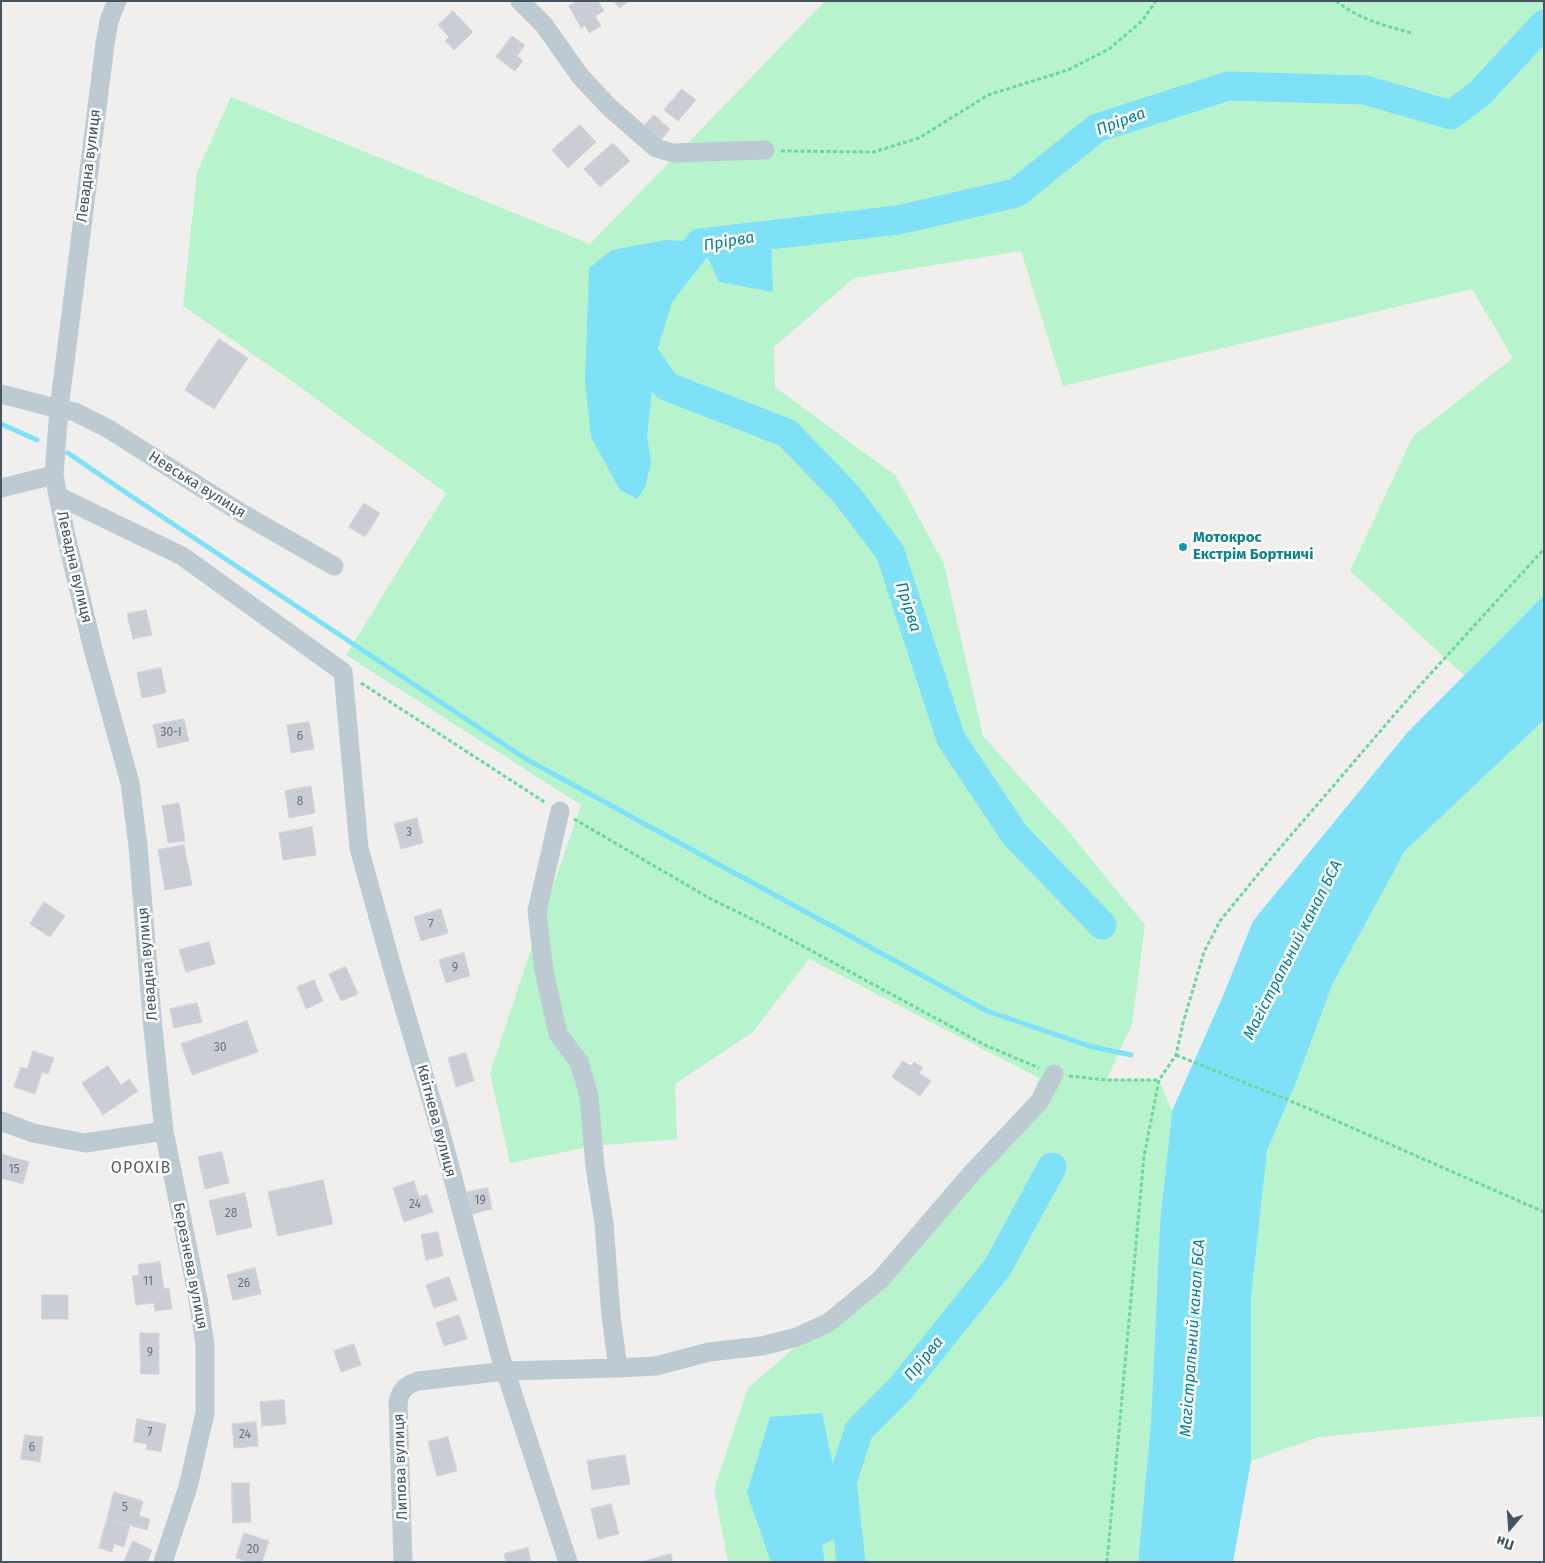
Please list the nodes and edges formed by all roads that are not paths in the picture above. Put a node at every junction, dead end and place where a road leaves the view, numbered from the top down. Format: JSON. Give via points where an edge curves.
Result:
{"nodes":[{"id":1,"x":117,"y":1,"type":"edge"},
{"id":2,"x":520,"y":1,"type":"edge"},
{"id":3,"x":765,"y":150,"type":"road end"},
{"id":4,"x":1,"y":394,"type":"edge"},
{"id":5,"x":59,"y":409,"type":"junction"},
{"id":6,"x":54,"y":475,"type":"junction"},
{"id":7,"x":1,"y":488,"type":"edge"},
{"id":8,"x":58,"y":496,"type":"junction"},
{"id":9,"x":334,"y":566,"type":"dead end"},
{"id":10,"x":560,"y":811,"type":"road end"},
{"id":11,"x":1054,"y":1074,"type":"road end"},
{"id":12,"x":1,"y":1121,"type":"edge"},
{"id":13,"x":164,"y":1131,"type":"junction"},
{"id":14,"x":618,"y":1368,"type":"junction"},
{"id":15,"x":506,"y":1371,"type":"junction"},
{"id":16,"x":163,"y":1562,"type":"edge"},
{"id":17,"x":403,"y":1562,"type":"edge"},
{"id":18,"x":568,"y":1562,"type":"edge"}],
"edges":[{"from":1,"to":5,"type":"street","name":"Левадна вулиця","via":[[105,44]]},
{"from":2,"to":3,"type":"street","via":[[544,26],[597,95],[656,148],[673,152]]},
{"from":4,"to":5,"type":"street","name":"Невська вулиця"},
{"from":5,"to":6,"type":"street","name":"Левадна вулиця"},
{"from":5,"to":9,"type":"street","name":"Невська вулиця","via":[[76,412],[107,428],[243,514]]},
{"from":6,"to":7,"type":"street"},
{"from":6,"to":8,"type":"street","name":"Левадна вулиця"},
{"from":8,"to":13,"type":"street","name":"Левадна вулиця","via":[[93,649],[130,783]]},
{"from":8,"to":15,"type":"street","name":"Квітнева вулиця","via":[[182,556],[343,672],[359,848]]},
{"from":10,"to":14,"type":"street","via":[[537,910],[544,971],[558,1034],[579,1062],[589,1096]]},
{"from":11,"to":14,"type":"street","via":[[1040,1101],[971,1174],[880,1280],[828,1323],[797,1337],[762,1346],[709,1352],[656,1366]]},
{"from":12,"to":13,"type":"street","via":[[33,1133],[85,1143]]},
{"from":13,"to":16,"type":"street","name":"Березнева вулиця","via":[[205,1344],[205,1413],[188,1488]]},
{"from":14,"to":15,"type":"street"},
{"from":15,"to":17,"type":"street","name":"Липова вулиця","via":[[418,1381],[408,1384],[400,1394]]},
{"from":15,"to":18,"type":"street","name":"Квітнева вулиця"}]}
